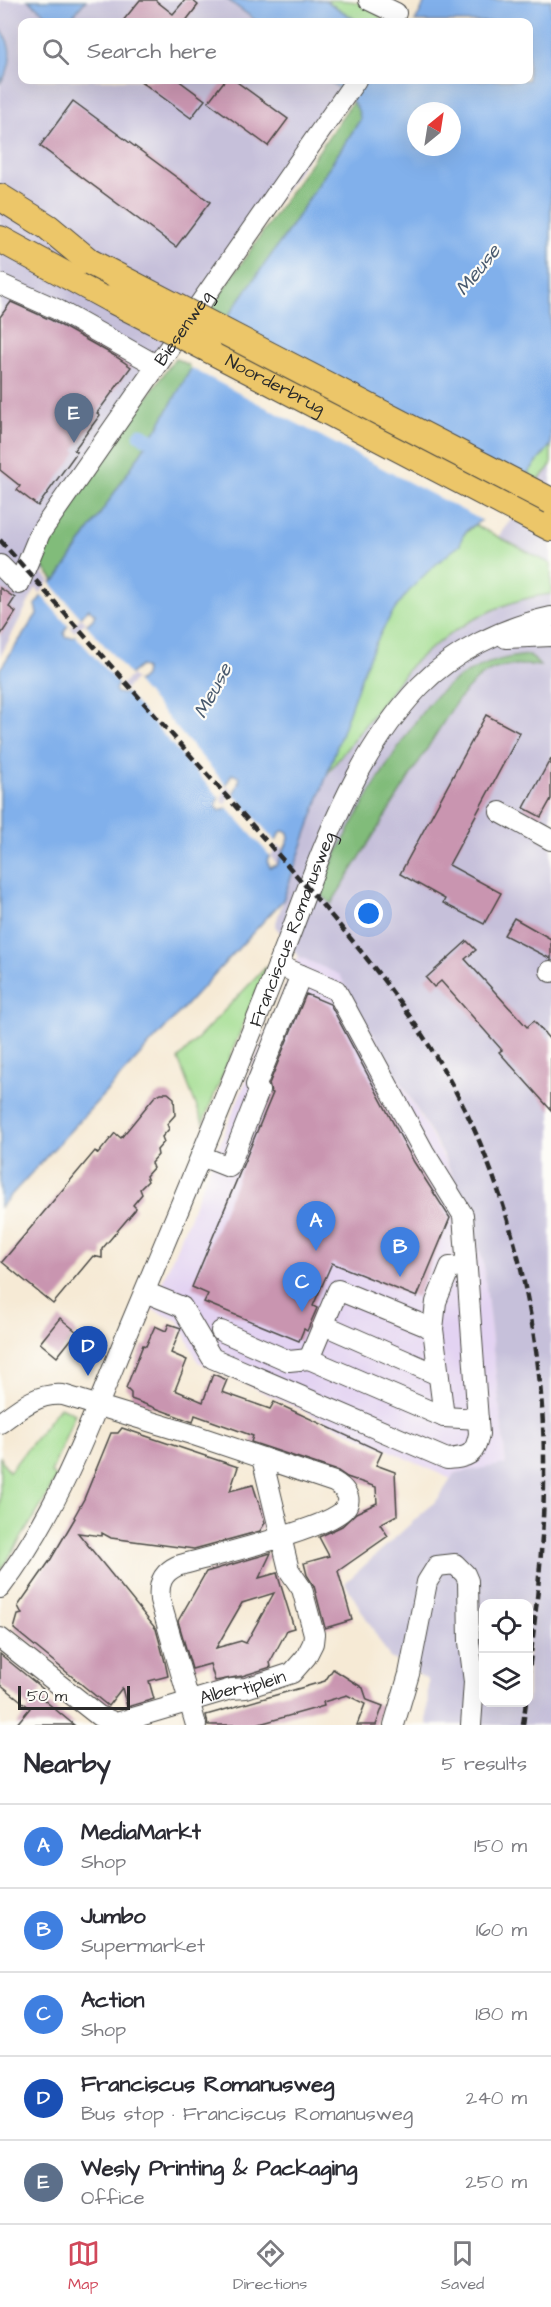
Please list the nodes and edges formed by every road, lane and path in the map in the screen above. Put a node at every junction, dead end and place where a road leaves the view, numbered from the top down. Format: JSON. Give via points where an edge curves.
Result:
{"nodes":[{"id":1,"x":369,"y":0,"type":"edge"},
{"id":2,"x":397,"y":12,"type":"edge"},
{"id":3,"x":353,"y":84,"type":"edge"},
{"id":4,"x":0,"y":197,"type":"edge"},
{"id":5,"x":0,"y":217,"type":"edge"},
{"id":6,"x":0,"y":239,"type":"edge"},
{"id":7,"x":0,"y":259,"type":"edge"},
{"id":8,"x":90,"y":262,"type":"junction"},
{"id":9,"x":0,"y":284,"type":"edge"},
{"id":10,"x":110,"y":299,"type":"junction"},
{"id":11,"x":156,"y":364,"type":"junction"},
{"id":12,"x":551,"y":501,"type":"edge"},
{"id":13,"x":551,"y":528,"type":"edge"},
{"id":14,"x":0,"y":565,"type":"edge"},
{"id":15,"x":551,"y":617,"type":"edge"},
{"id":16,"x":551,"y":636,"type":"edge"},
{"id":17,"x":491,"y":638,"type":"junction"},
{"id":18,"x":500,"y":812,"type":"dead end"},
{"id":19,"x":551,"y":840,"type":"edge"},
{"id":20,"x":278,"y":965,"type":"junction"},
{"id":21,"x":302,"y":975,"type":"junction"},
{"id":22,"x":201,"y":1156,"type":"junction"},
{"id":23,"x":466,"y":1266,"type":"junction"},
{"id":24,"x":145,"y":1292,"type":"junction"},
{"id":25,"x":324,"y":1325,"type":"junction"},
{"id":26,"x":433,"y":1329,"type":"junction"},
{"id":27,"x":221,"y":1331,"type":"dead end"},
{"id":28,"x":309,"y":1359,"type":"junction"},
{"id":29,"x":438,"y":1375,"type":"junction"},
{"id":30,"x":97,"y":1405,"type":"junction"},
{"id":31,"x":444,"y":1417,"type":"junction"},
{"id":32,"x":478,"y":1419,"type":"junction"},
{"id":33,"x":0,"y":1423,"type":"edge"},
{"id":34,"x":262,"y":1458,"type":"junction"},
{"id":35,"x":280,"y":1538,"type":"junction"},
{"id":36,"x":0,"y":1588,"type":"edge"},
{"id":37,"x":0,"y":1638,"type":"edge"},
{"id":38,"x":189,"y":1702,"type":"junction"},
{"id":39,"x":196,"y":1725,"type":"edge"},
{"id":40,"x":394,"y":1725,"type":"edge"},
{"id":41,"x":471,"y":1725,"type":"edge"}],
"edges":[{"from":1,"to":2,"type":"street"},
{"from":3,"to":11,"type":"street","name":"Biesenweg"},
{"from":4,"to":8,"type":"main road","via":[[48,227]]},
{"from":5,"to":8,"type":"main road","name":"Noorderbrug"},
{"from":6,"to":10,"type":"main road","name":"Noorderbrug"},
{"from":7,"to":10,"type":"main road"},
{"from":8,"to":12,"type":"main road","name":"Noorderbrug","bridge":true},
{"from":9,"to":11,"type":"street","via":[[56,309]]},
{"from":10,"to":13,"type":"main road","name":"Noorderbrug","bridge":true},
{"from":11,"to":14,"type":"street","name":"Biesenweg","via":[[40,533],[19,584]]},
{"from":15,"to":17,"type":"street","name":"Franciscus Romanusweg"},
{"from":16,"to":17,"type":"street","name":"Franciscus Romanusweg"},
{"from":17,"to":20,"type":"street","name":"Franciscus Romanusweg","via":[[427,679],[384,734],[330,828]]},
{"from":18,"to":19,"type":"street"},
{"from":20,"to":21,"type":"street"},
{"from":20,"to":22,"type":"street","name":"Franciscus Romanusweg"},
{"from":21,"to":22,"type":"street","via":[[256,1085],[259,1091],[229,1167]]},
{"from":21,"to":23,"type":"street","via":[[336,990],[463,1215]]},
{"from":22,"to":24,"type":"street","name":"Franciscus Romanusweg"},
{"from":23,"to":26,"type":"street","via":[[450,1267],[436,1302]]},
{"from":23,"to":32,"type":"street"},
{"from":24,"to":30,"type":"street","name":"Franciscus Romanusweg"},
{"from":24,"to":32,"type":"street","via":[[182,1307],[212,1358],[447,1459],[462,1458],[477,1447]]},
{"from":25,"to":26,"type":"street","via":[[338,1290]]},
{"from":25,"to":28,"type":"street"},
{"from":25,"to":29,"type":"street"},
{"from":26,"to":29,"type":"street"},
{"from":27,"to":28,"type":"street","via":[[289,1361]]},
{"from":28,"to":31,"type":"street"},
{"from":29,"to":31,"type":"street"},
{"from":30,"to":33,"type":"street","via":[[51,1394],[35,1398]]},
{"from":30,"to":34,"type":"street"},
{"from":30,"to":36,"type":"street","name":"Franciscus Romanusweg","via":[[48,1516]]},
{"from":31,"to":32,"type":"street"},
{"from":34,"to":35,"type":"street","name":"Albertiplein"},
{"from":34,"to":35,"type":"street","via":[[334,1482],[348,1496],[347,1507],[337,1516]]},
{"from":35,"to":38,"type":"street","via":[[177,1566],[162,1579],[160,1600]]},
{"from":35,"to":38,"type":"street","name":"Albertiplein","via":[[289,1570],[302,1589],[314,1634],[310,1651],[292,1673]]},
{"from":37,"to":38,"type":"street","name":"Albertiplein","via":[[106,1720],[116,1723]]},
{"from":38,"to":39,"type":"street"},
{"from":40,"to":41,"type":"street","via":[[409,1674],[427,1582],[437,1566],[452,1563],[461,1568],[468,1581],[474,1682]]}]}
